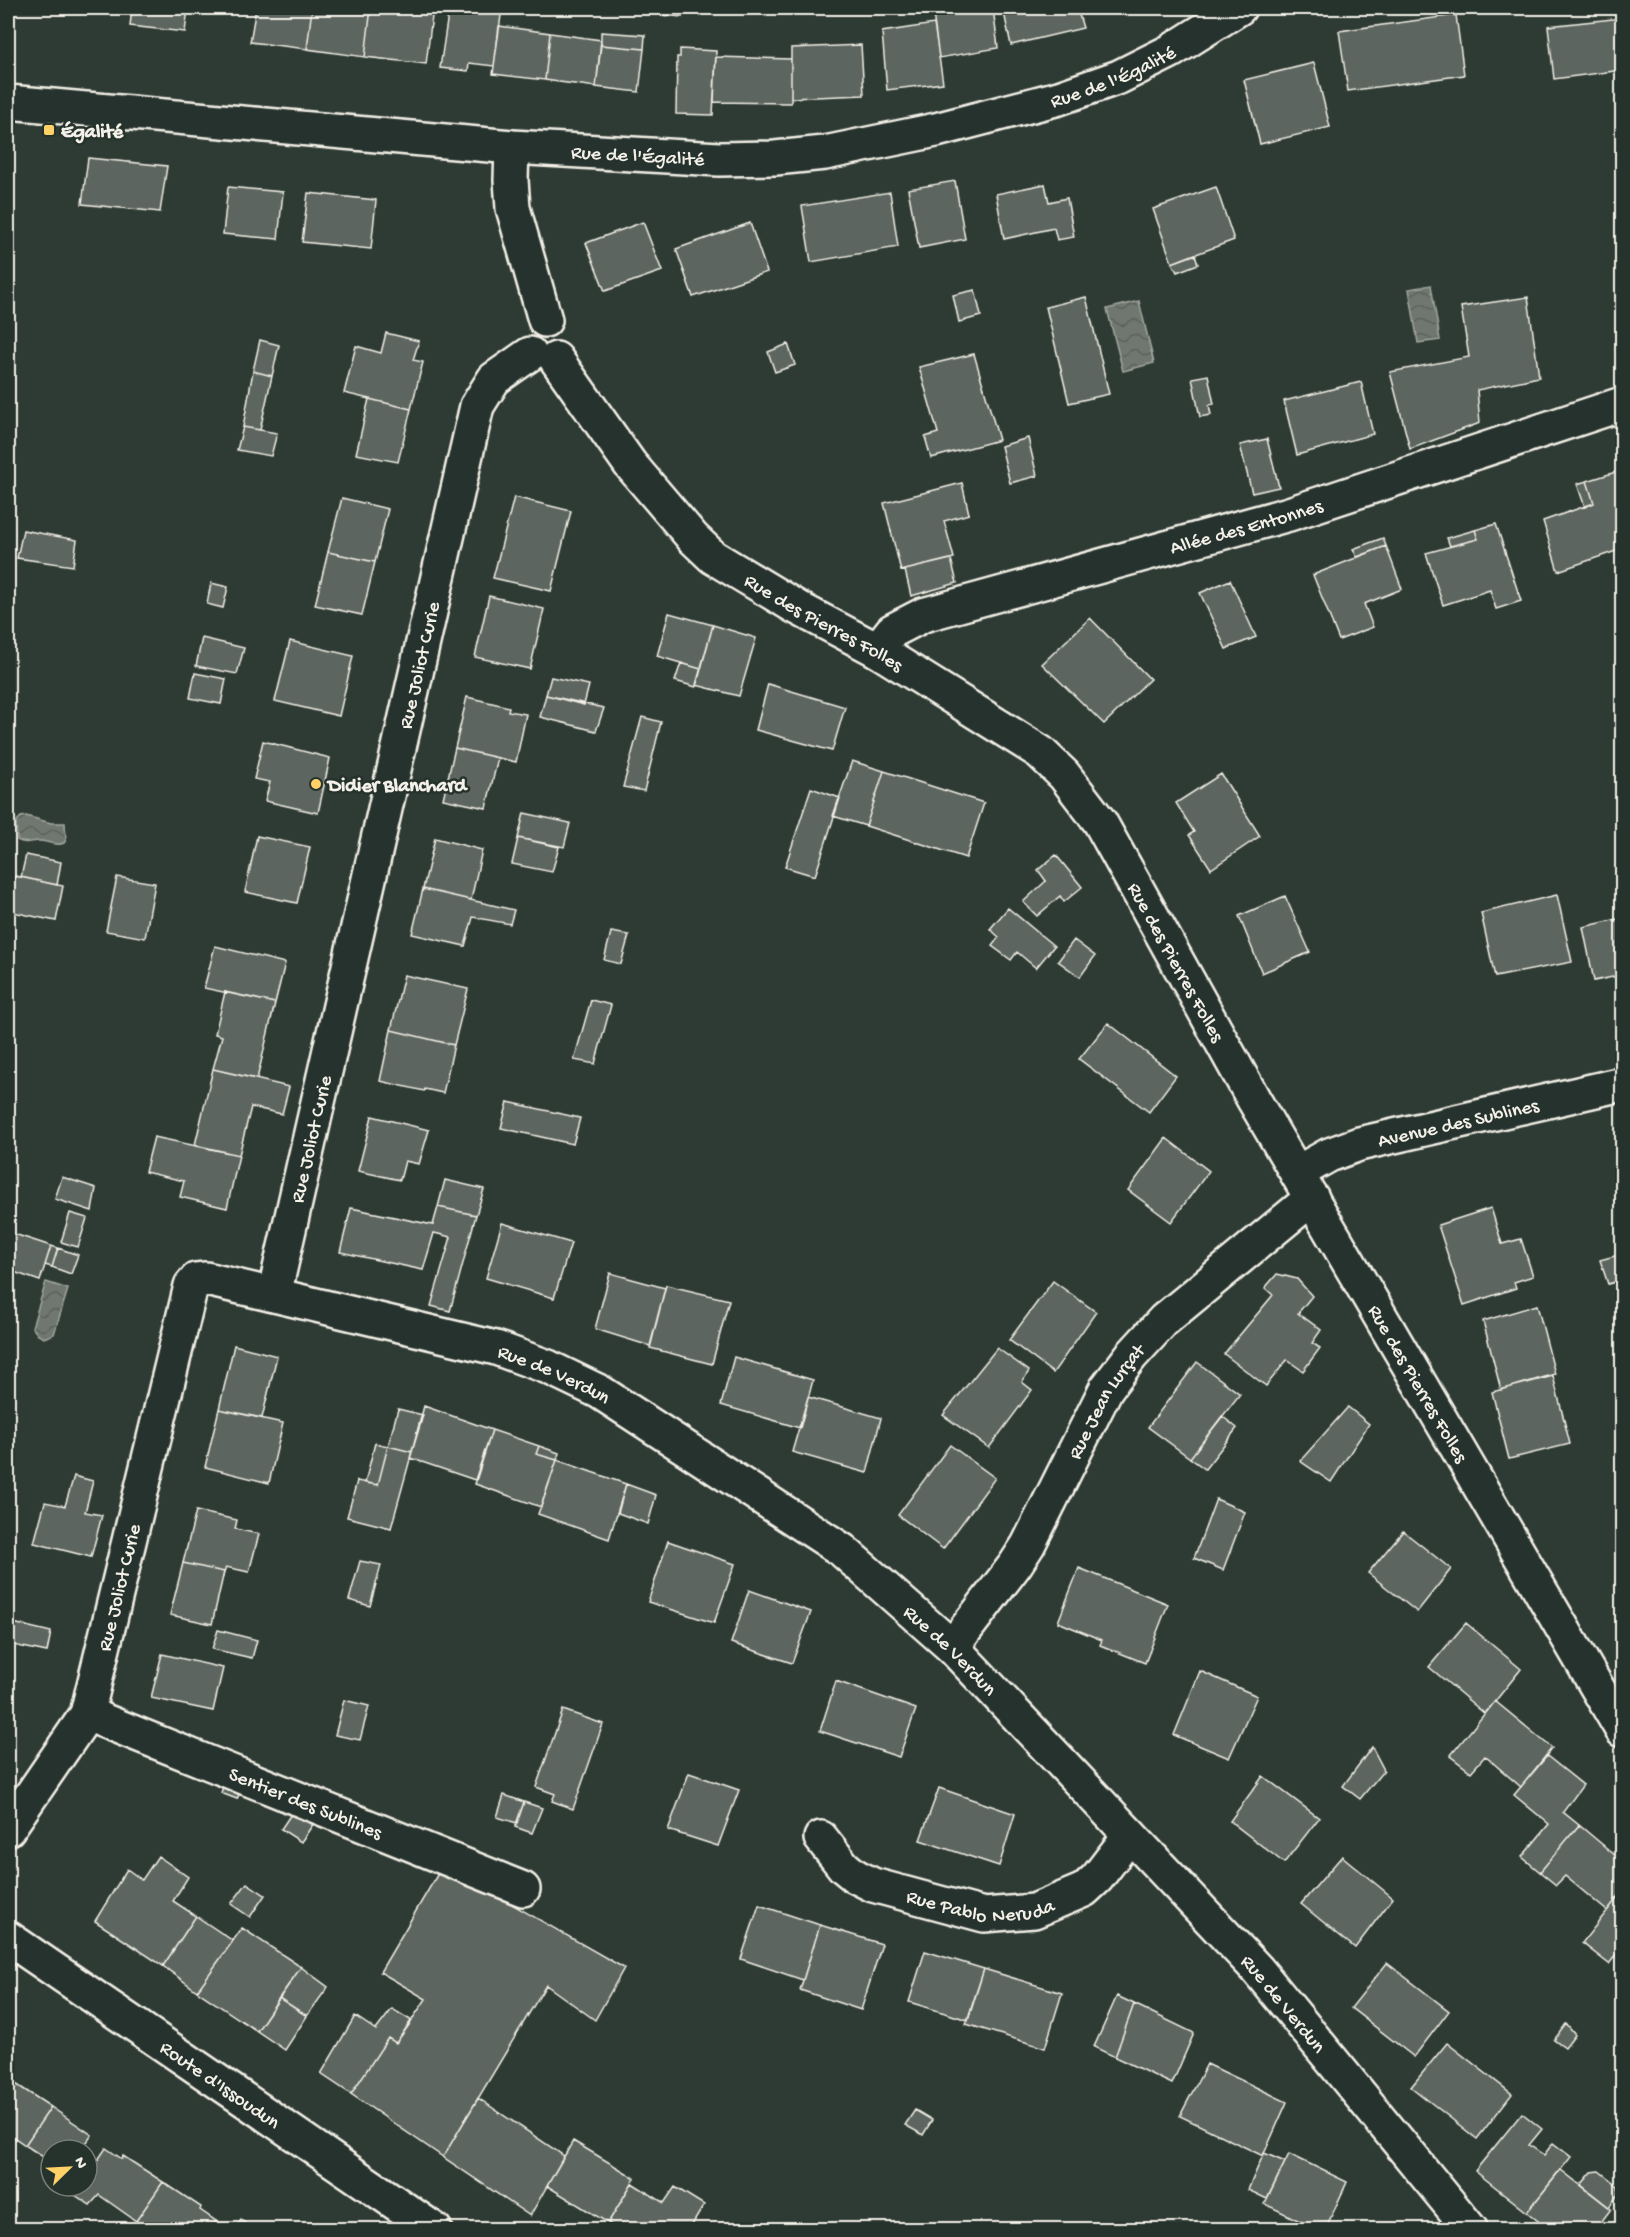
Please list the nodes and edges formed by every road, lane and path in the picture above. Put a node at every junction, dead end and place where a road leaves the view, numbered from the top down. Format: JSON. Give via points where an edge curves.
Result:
{"nodes":[{"id":1,"x":1239,"y":8,"type":"edge"},
{"id":2,"x":8,"y":102,"type":"edge"},
{"id":3,"x":512,"y":147,"type":"junction"},
{"id":4,"x":543,"y":356,"type":"junction"},
{"id":5,"x":1623,"y":404,"type":"edge"},
{"id":6,"x":877,"y":650,"type":"junction"},
{"id":7,"x":1623,"y":1084,"type":"edge"},
{"id":8,"x":1304,"y":1186,"type":"junction"},
{"id":9,"x":274,"y":1295,"type":"junction"},
{"id":10,"x":952,"y":1647,"type":"junction"},
{"id":11,"x":87,"y":1714,"type":"junction"},
{"id":12,"x":1623,"y":1730,"type":"edge"},
{"id":13,"x":8,"y":1829,"type":"edge"},
{"id":14,"x":1130,"y":1835,"type":"junction"},
{"id":15,"x":821,"y":1838,"type":"dead end"},
{"id":16,"x":523,"y":1889,"type":"dead end"},
{"id":17,"x":8,"y":1938,"type":"edge"},
{"id":18,"x":435,"y":2229,"type":"edge"},
{"id":19,"x":1471,"y":2229,"type":"edge"}],
"edges":[{"from":1,"to":3,"type":"street","name":"Rue de l'Égalité","via":[[1171,51],[1119,77],[1059,98],[936,130],[825,153],[719,159]]},
{"from":2,"to":3,"type":"street","name":"Rue de l'Égalité"},
{"from":3,"to":4,"type":"street","via":[[513,208],[545,320],[557,323],[566,334],[565,348]]},
{"from":4,"to":6,"type":"street","name":"Rue des Pierres Folles","via":[[630,464],[713,557],[796,608]]},
{"from":4,"to":9,"type":"street","name":"Rue Joliot Curie","via":[[494,379],[477,406]]},
{"from":5,"to":6,"type":"street","name":"Allée des Entonnes","via":[[1288,514],[923,615],[892,632]]},
{"from":6,"to":8,"type":"street","name":"Rue des Pierres Folles","via":[[1040,752],[1084,798]]},
{"from":7,"to":8,"type":"street","name":"Avenue des Sublines","via":[[1359,1144],[1329,1155]]},
{"from":8,"to":10,"type":"street","name":"Rue Jean Lurçat","via":[[1131,1356],[1106,1389],[1028,1545]]},
{"from":8,"to":12,"type":"street","name":"Rue des Pierres Folles"},
{"from":9,"to":10,"type":"street","name":"Rue de Verdun","via":[[496,1348],[600,1392],[842,1550]]},
{"from":9,"to":11,"type":"street","name":"Rue Joliot Curie","via":[[206,1279],[196,1280],[191,1286]]},
{"from":10,"to":14,"type":"street","name":"Rue de Verdun"},
{"from":11,"to":13,"type":"street","name":"Rue Joliot Curie"},
{"from":11,"to":16,"type":"street","name":"Sentier des Sublines"},
{"from":14,"to":15,"type":"street","name":"Rue Pablo Neruda","via":[[1084,1890],[1034,1911],[990,1915],[873,1886],[844,1867]]},
{"from":14,"to":19,"type":"street","name":"Rue de Verdun","via":[[1257,1969]]},
{"from":17,"to":18,"type":"street","name":"Route d'Issoudun"}]}
